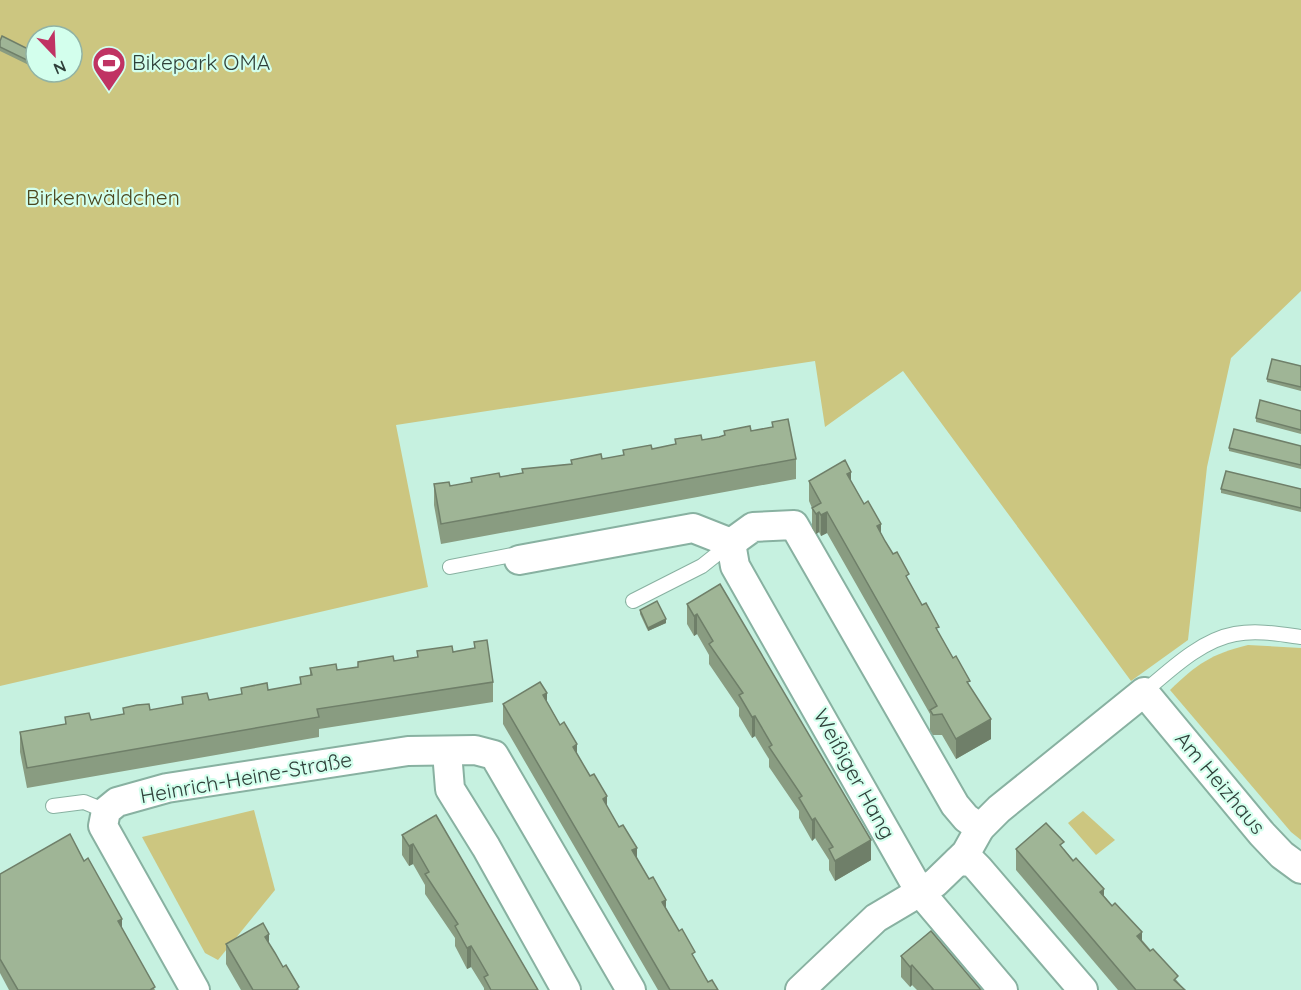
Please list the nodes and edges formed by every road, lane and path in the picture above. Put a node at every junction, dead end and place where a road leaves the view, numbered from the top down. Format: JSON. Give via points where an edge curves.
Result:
{"nodes":[{"id":1,"x":742,"y":535,"type":"junction"},
{"id":2,"x":519,"y":560,"type":"joint"},
{"id":3,"x":450,"y":567,"type":"dead end"},
{"id":4,"x":633,"y":601,"type":"dead end"},
{"id":5,"x":1301,"y":637,"type":"edge"},
{"id":6,"x":1144,"y":692,"type":"junction"},
{"id":7,"x":447,"y":752,"type":"junction"},
{"id":8,"x":53,"y":806,"type":"dead end"},
{"id":9,"x":106,"y":811,"type":"junction"},
{"id":10,"x":980,"y":828,"type":"junction"},
{"id":11,"x":958,"y":861,"type":"junction"},
{"id":12,"x":1301,"y":869,"type":"edge"},
{"id":13,"x":920,"y":892,"type":"junction"},
{"id":14,"x":195,"y":990,"type":"edge"},
{"id":15,"x":566,"y":990,"type":"edge"},
{"id":16,"x":631,"y":990,"type":"edge"},
{"id":17,"x":800,"y":990,"type":"edge"},
{"id":18,"x":1003,"y":990,"type":"edge"},
{"id":19,"x":1083,"y":990,"type":"edge"}],
"edges":[{"from":1,"to":2,"type":"street","via":[[693,528]]},
{"from":1,"to":4,"type":"lane","via":[[702,566]]},
{"from":1,"to":10,"type":"street","via":[[794,525],[955,805]]},
{"from":1,"to":13,"type":"street","name":"Weißiger Hang","via":[[735,566]]},
{"from":2,"to":3,"type":"lane","via":[[512,555]]},
{"from":5,"to":6,"type":"lane","via":[[1262,632],[1234,634],[1201,648]]},
{"from":6,"to":10,"type":"street","via":[[999,808]]},
{"from":6,"to":12,"type":"street","name":"Am Heizhaus","via":[[1262,834]]},
{"from":7,"to":9,"type":"street","name":"Heinrich-Heine-Straße","via":[[408,751],[166,788],[117,802]]},
{"from":7,"to":15,"type":"street","via":[[450,789]]},
{"from":7,"to":16,"type":"street","name":"Heinrich-Heine-Straße","via":[[475,750],[494,755]]},
{"from":8,"to":9,"type":"lane","via":[[84,802]]},
{"from":9,"to":14,"type":"street","via":[[103,826]]},
{"from":10,"to":11,"type":"street"},
{"from":11,"to":13,"type":"street"},
{"from":11,"to":19,"type":"street","via":[[972,862],[978,867]]},
{"from":13,"to":17,"type":"street","via":[[876,918]]},
{"from":13,"to":18,"type":"street","name":"Weißiger Hang"}]}
